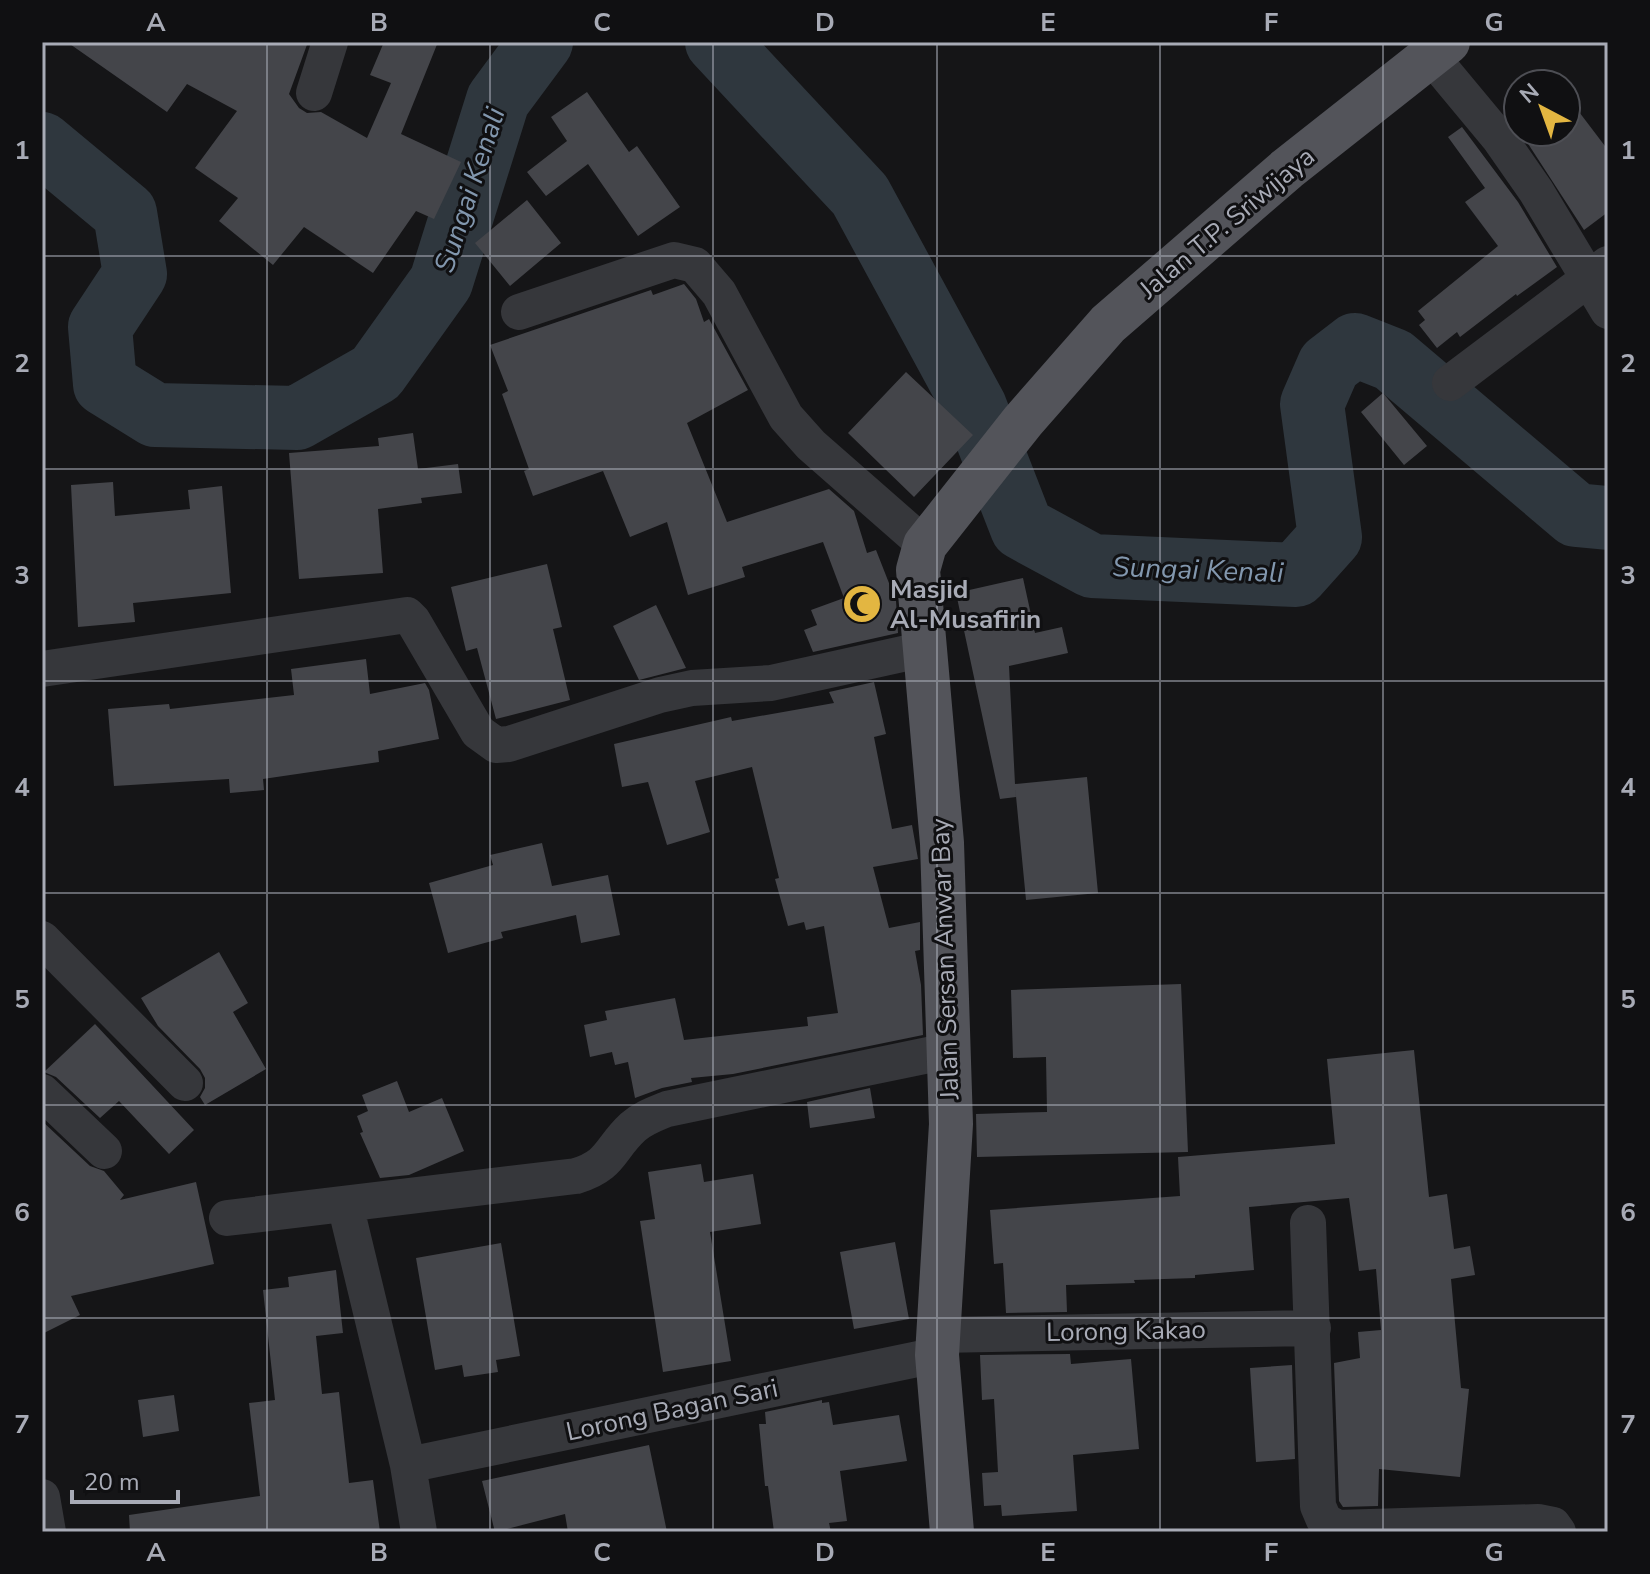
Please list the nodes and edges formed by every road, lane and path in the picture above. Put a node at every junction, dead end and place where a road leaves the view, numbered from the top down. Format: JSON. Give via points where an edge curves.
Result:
{"nodes":[{"id":1,"x":330,"y":42,"type":"edge"},
{"id":2,"x":1439,"y":49,"type":"edge"},
{"id":3,"x":314,"y":93,"type":"dead end"},
{"id":4,"x":1598,"y":273,"type":"edge"},
{"id":5,"x":1608,"y":311,"type":"edge"},
{"id":6,"x":519,"y":312,"type":"dead end"},
{"id":7,"x":1450,"y":383,"type":"dead end"},
{"id":8,"x":930,"y":537,"type":"junction"},
{"id":9,"x":925,"y":649,"type":"junction"},
{"id":10,"x":42,"y":669,"type":"edge"},
{"id":11,"x":42,"y":939,"type":"edge"},
{"id":12,"x":948,"y":1051,"type":"junction"},
{"id":13,"x":185,"y":1083,"type":"dead end"},
{"id":14,"x":42,"y":1092,"type":"edge"},
{"id":15,"x":104,"y":1151,"type":"dead end"},
{"id":16,"x":345,"y":1204,"type":"junction"},
{"id":17,"x":227,"y":1218,"type":"dead end"},
{"id":18,"x":1308,"y":1223,"type":"dead end"},
{"id":19,"x":1313,"y":1328,"type":"junction"},
{"id":20,"x":938,"y":1345,"type":"junction"},
{"id":21,"x":408,"y":1465,"type":"junction"},
{"id":22,"x":42,"y":1497,"type":"edge"},
{"id":23,"x":48,"y":1532,"type":"edge"},
{"id":24,"x":419,"y":1532,"type":"edge"},
{"id":25,"x":952,"y":1532,"type":"edge"},
{"id":26,"x":1558,"y":1532,"type":"edge"}],
"edges":[{"from":1,"to":3,"type":"street"},
{"from":2,"to":4,"type":"street"},
{"from":2,"to":8,"type":"main road","name":"Jalan T.P. Sriwijaya","via":[[1287,169],[1108,324]]},
{"from":4,"to":5,"type":"street"},
{"from":4,"to":7,"type":"street"},
{"from":6,"to":8,"type":"street","via":[[674,260],[695,265],[719,293],[786,417],[811,445]]},
{"from":8,"to":9,"type":"main road","name":"Jalan Sersan Anwar Bay","via":[[918,570]]},
{"from":9,"to":10,"type":"street","via":[[771,683],[677,691],[496,745],[478,732],[407,615]]},
{"from":9,"to":12,"type":"main road","name":"Jalan Sersan Anwar Bay","via":[[942,843]]},
{"from":11,"to":13,"type":"street"},
{"from":12,"to":16,"type":"street","via":[[667,1109],[630,1130],[603,1164],[576,1176]]},
{"from":12,"to":20,"type":"main road","name":"Jalan Sersan Anwar Bay","via":[[951,1124]]},
{"from":14,"to":15,"type":"street"},
{"from":16,"to":17,"type":"street"},
{"from":16,"to":21,"type":"street"},
{"from":18,"to":19,"type":"street"},
{"from":19,"to":20,"type":"street","name":"Lorong Kakao"},
{"from":19,"to":26,"type":"street","via":[[1318,1506],[1324,1520],[1337,1528],[1538,1522],[1553,1525]]},
{"from":20,"to":21,"type":"street","name":"Lorong Bagan Sari"},
{"from":20,"to":25,"type":"main road","name":"Jalan Sersan Anwar Bay"},
{"from":21,"to":24,"type":"street"},
{"from":22,"to":23,"type":"street"}]}
